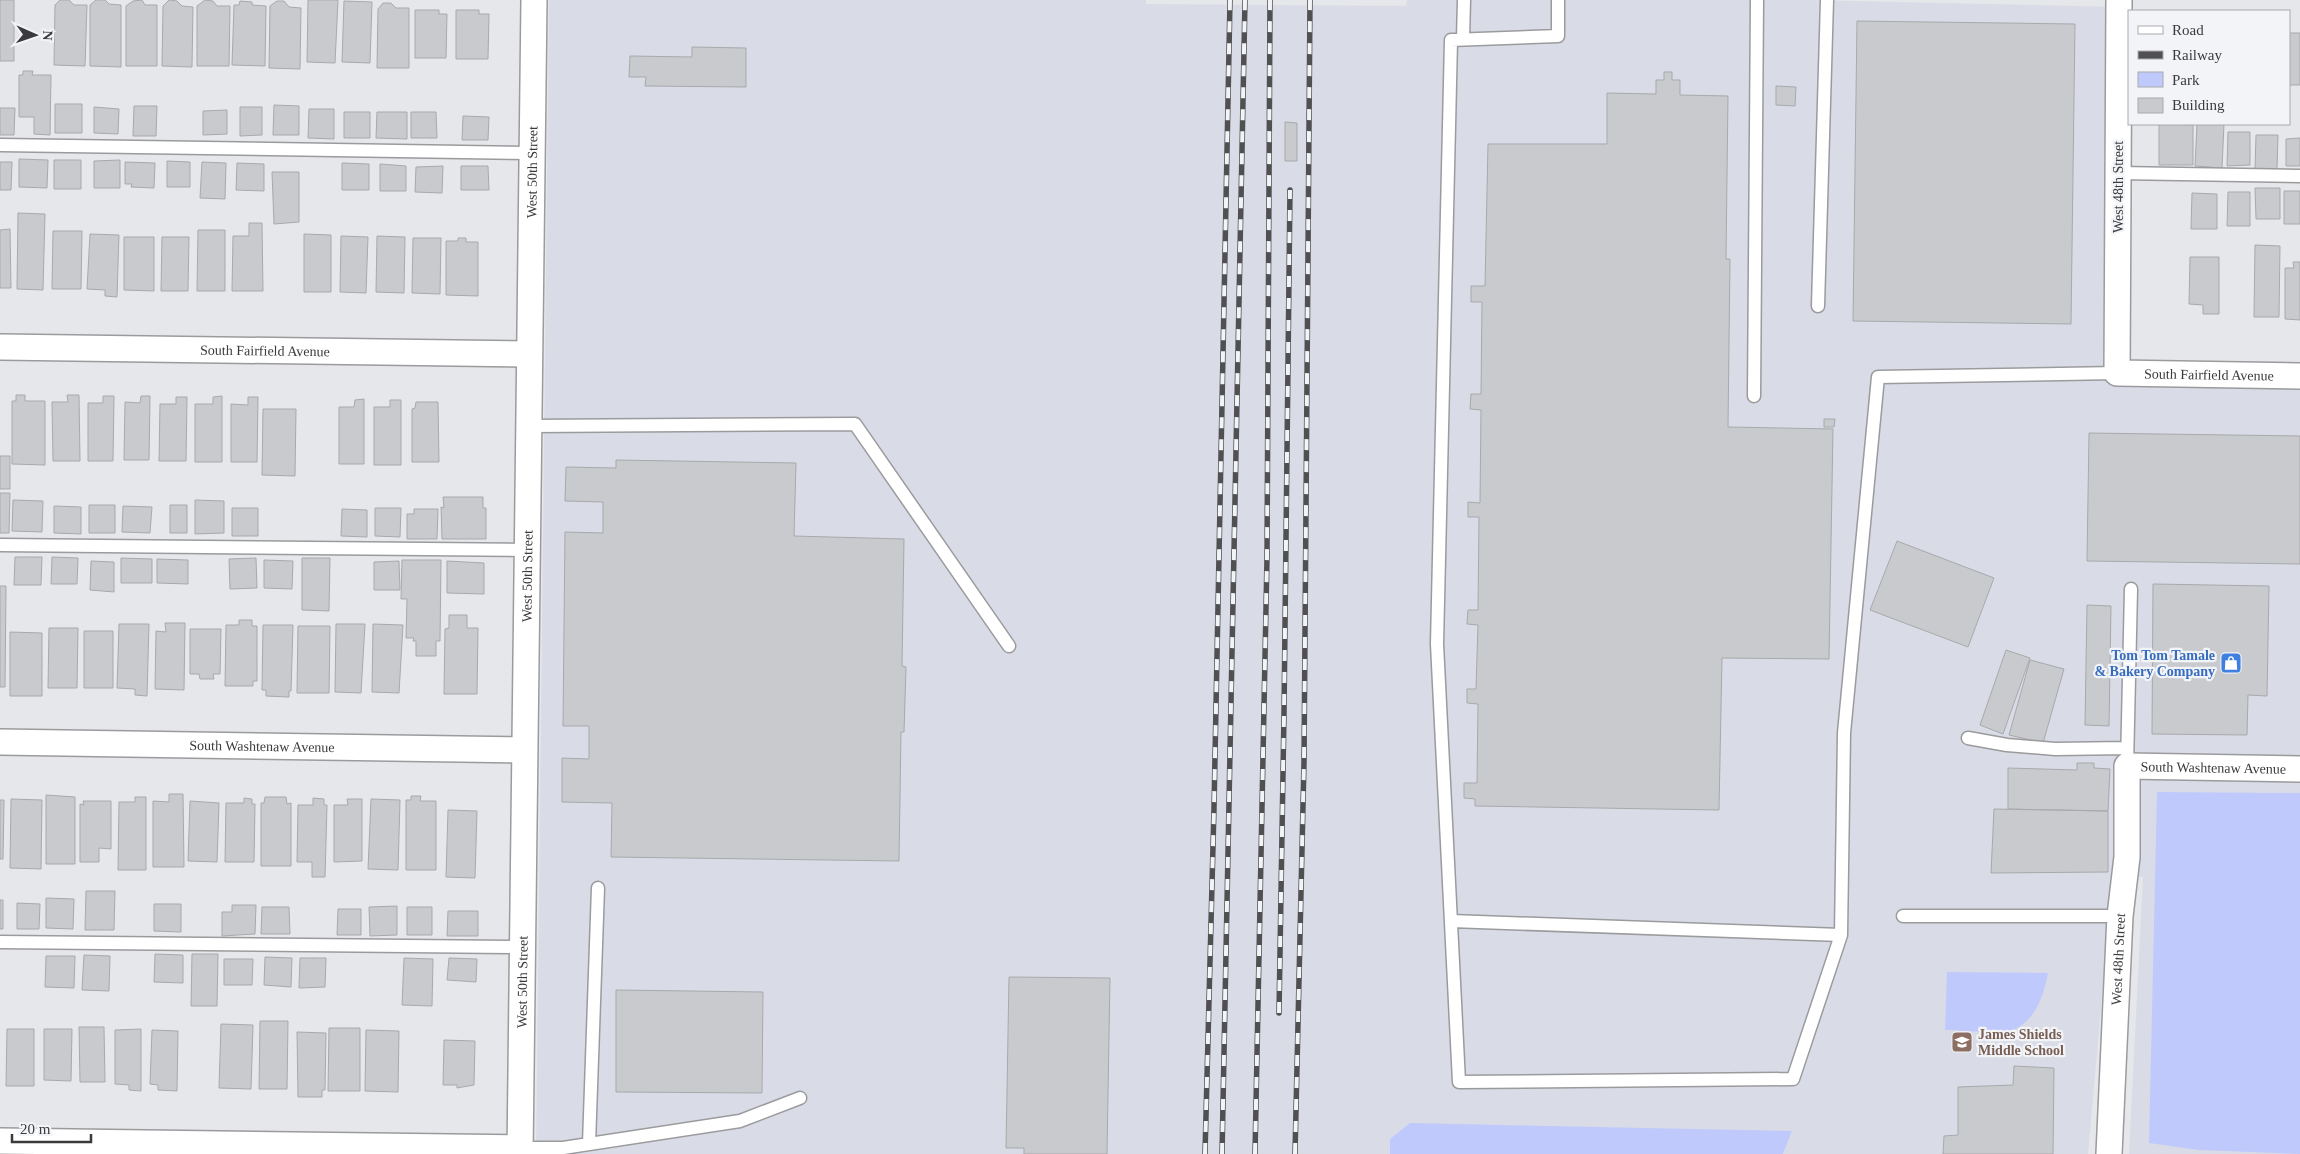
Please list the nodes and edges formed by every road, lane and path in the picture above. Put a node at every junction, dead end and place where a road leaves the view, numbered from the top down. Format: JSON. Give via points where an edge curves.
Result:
{"nodes":[{"id":1,"x":534,"y":0,"type":"edge"},
{"id":2,"x":1464,"y":0,"type":"edge"},
{"id":3,"x":1558,"y":0,"type":"edge"},
{"id":4,"x":1757,"y":0,"type":"edge"},
{"id":5,"x":1827,"y":0,"type":"edge"},
{"id":6,"x":2119,"y":0,"type":"edge"},
{"id":7,"x":1463,"y":39,"type":"junction"},
{"id":8,"x":0,"y":144,"type":"edge"},
{"id":9,"x":532,"y":153,"type":"junction"},
{"id":10,"x":2118,"y":173,"type":"junction"},
{"id":11,"x":2300,"y":176,"type":"edge"},
{"id":12,"x":1818,"y":306,"type":"dead end"},
{"id":13,"x":0,"y":347,"type":"edge"},
{"id":14,"x":529,"y":354,"type":"junction"},
{"id":15,"x":2117,"y":373,"type":"junction"},
{"id":16,"x":2300,"y":376,"type":"edge"},
{"id":17,"x":1754,"y":396,"type":"dead end"},
{"id":18,"x":529,"y":426,"type":"junction"},
{"id":19,"x":0,"y":545,"type":"edge"},
{"id":20,"x":527,"y":550,"type":"junction"},
{"id":21,"x":2130,"y":589,"type":"dead end"},
{"id":22,"x":1009,"y":646,"type":"dead end"},
{"id":23,"x":1968,"y":738,"type":"dead end"},
{"id":24,"x":0,"y":742,"type":"edge"},
{"id":25,"x":524,"y":750,"type":"junction"},
{"id":26,"x":2127,"y":757,"type":"junction"},
{"id":27,"x":2300,"y":769,"type":"edge"},
{"id":28,"x":598,"y":888,"type":"dead end"},
{"id":29,"x":1903,"y":916,"type":"dead end"},
{"id":30,"x":2120,"y":916,"type":"junction"},
{"id":31,"x":1451,"y":921,"type":"junction"},
{"id":32,"x":1841,"y":934,"type":"junction"},
{"id":33,"x":0,"y":942,"type":"edge"},
{"id":34,"x":522,"y":946,"type":"junction"},
{"id":35,"x":800,"y":1098,"type":"dead end"},
{"id":36,"x":0,"y":1141,"type":"edge"},
{"id":37,"x":589,"y":1144,"type":"junction"},
{"id":38,"x":520,"y":1151,"type":"edge"},
{"id":39,"x":2109,"y":1154,"type":"edge"}],
"edges":[{"from":1,"to":9,"type":"street","name":"West 50th Street"},
{"from":2,"to":7,"type":"lane"},
{"from":3,"to":7,"type":"lane","via":[[1558,36]]},
{"from":4,"to":17,"type":"lane"},
{"from":5,"to":12,"type":"lane"},
{"from":6,"to":10,"type":"street","name":"West 48th Street"},
{"from":7,"to":31,"type":"lane","via":[[1452,40],[1437,644]]},
{"from":8,"to":9,"type":"lane"},
{"from":9,"to":14,"type":"street","name":"West 50th Street"},
{"from":10,"to":11,"type":"lane"},
{"from":10,"to":15,"type":"street","name":"West 48th Street"},
{"from":13,"to":14,"type":"street","name":"South Fairfield Avenue"},
{"from":14,"to":18,"type":"street","name":"West 50th Street"},
{"from":15,"to":16,"type":"street","name":"South Fairfield Avenue"},
{"from":15,"to":32,"type":"lane","via":[[1878,378],[1844,733]]},
{"from":18,"to":20,"type":"street","name":"West 50th Street"},
{"from":18,"to":22,"type":"lane","via":[[855,424]]},
{"from":19,"to":20,"type":"lane"},
{"from":20,"to":25,"type":"street","name":"West 50th Street"},
{"from":21,"to":26,"type":"lane"},
{"from":23,"to":26,"type":"lane"},
{"from":24,"to":25,"type":"street","name":"South Washtenaw Avenue"},
{"from":25,"to":34,"type":"street","name":"West 50th Street"},
{"from":26,"to":27,"type":"street","name":"South Washtenaw Avenue"},
{"from":26,"to":30,"type":"street","name":"West 48th Street","via":[[2127,857]]},
{"from":28,"to":37,"type":"lane"},
{"from":29,"to":30,"type":"lane"},
{"from":30,"to":39,"type":"street","name":"West 48th Street"},
{"from":31,"to":32,"type":"lane"},
{"from":31,"to":32,"type":"lane","via":[[1459,1082],[1793,1079]]},
{"from":33,"to":34,"type":"lane"},
{"from":34,"to":38,"type":"street","name":"West 50th Street"},
{"from":35,"to":37,"type":"lane","via":[[740,1121]]},
{"from":36,"to":38,"type":"street"},
{"from":37,"to":38,"type":"lane"}]}
